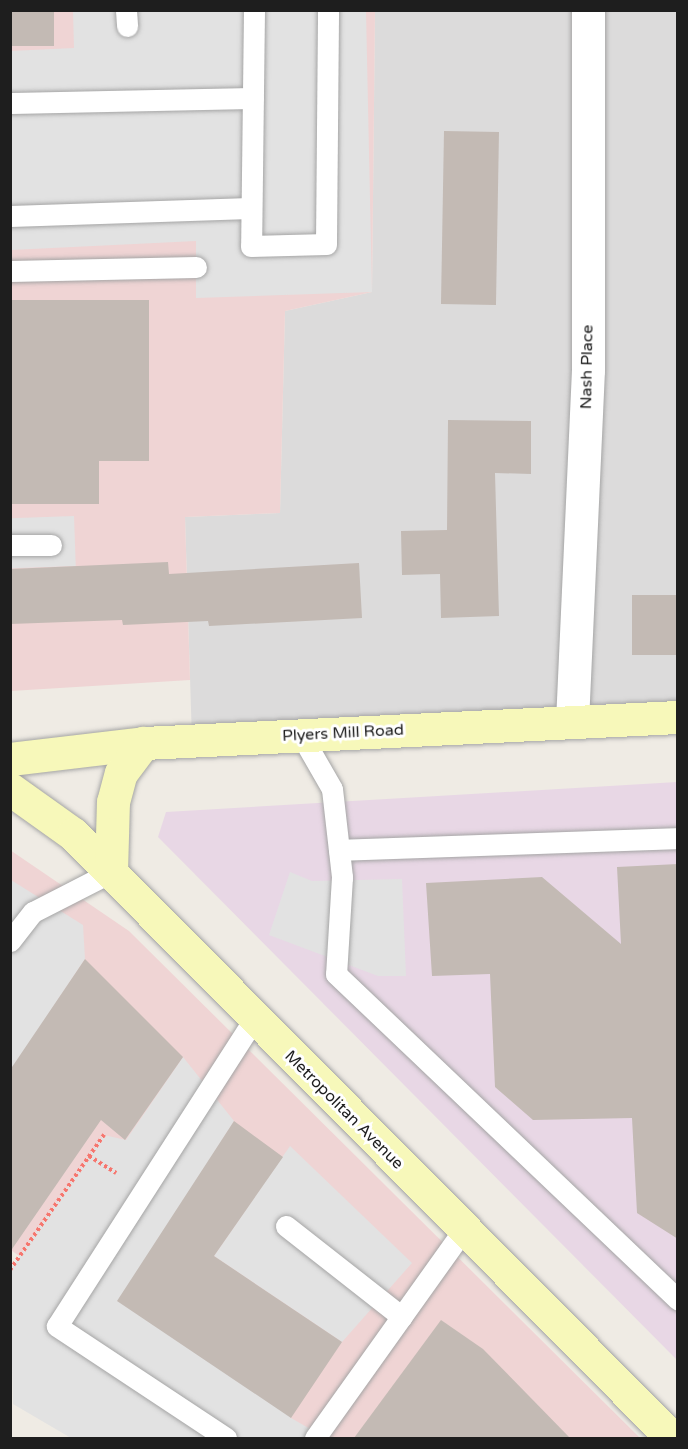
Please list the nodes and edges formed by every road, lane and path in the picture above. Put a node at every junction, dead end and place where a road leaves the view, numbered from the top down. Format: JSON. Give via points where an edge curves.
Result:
{"nodes":[{"id":1,"x":254,"y":10,"type":"edge"},
{"id":2,"x":328,"y":10,"type":"edge"},
{"id":3,"x":588,"y":10,"type":"edge"},
{"id":4,"x":253,"y":98,"type":"junction"},
{"id":5,"x":10,"y":103,"type":"edge"},
{"id":6,"x":250,"y":208,"type":"junction"},
{"id":7,"x":10,"y":216,"type":"edge"},
{"id":8,"x":196,"y":267,"type":"dead end"},
{"id":9,"x":10,"y":271,"type":"edge"},
{"id":10,"x":10,"y":545,"type":"edge"},
{"id":11,"x":51,"y":545,"type":"dead end"},
{"id":12,"x":678,"y":717,"type":"edge"},
{"id":13,"x":572,"y":722,"type":"junction"},
{"id":14,"x":301,"y":735,"type":"junction"},
{"id":15,"x":144,"y":743,"type":"junction"},
{"id":16,"x":10,"y":759,"type":"edge"},
{"id":17,"x":10,"y":789,"type":"edge"},
{"id":18,"x":678,"y":838,"type":"edge"},
{"id":19,"x":339,"y":850,"type":"junction"},
{"id":20,"x":111,"y":872,"type":"junction"},
{"id":21,"x":10,"y":941,"type":"edge"},
{"id":22,"x":254,"y":1019,"type":"junction"},
{"id":23,"x":104,"y":1135,"type":"dead end"},
{"id":24,"x":286,"y":1226,"type":"dead end"},
{"id":25,"x":464,"y":1229,"type":"junction"},
{"id":26,"x":10,"y":1270,"type":"edge"},
{"id":27,"x":678,"y":1300,"type":"edge"},
{"id":28,"x":402,"y":1317,"type":"junction"},
{"id":29,"x":226,"y":1438,"type":"edge"},
{"id":30,"x":315,"y":1438,"type":"edge"},
{"id":31,"x":672,"y":1438,"type":"edge"}],
"edges":[{"from":1,"to":4,"type":"lane"},
{"from":2,"to":6,"type":"lane","via":[[326,244],[251,246]]},
{"from":3,"to":13,"type":"street","name":"Nash Place","via":[[588,370]]},
{"from":4,"to":5,"type":"lane"},
{"from":4,"to":6,"type":"lane"},
{"from":6,"to":7,"type":"lane"},
{"from":8,"to":9,"type":"lane"},
{"from":10,"to":11,"type":"lane"},
{"from":12,"to":13,"type":"main road","name":"Plyers Mill Road"},
{"from":13,"to":14,"type":"main road","name":"Plyers Mill Road"},
{"from":14,"to":15,"type":"main road","name":"Plyers Mill Road"},
{"from":14,"to":19,"type":"lane","via":[[332,789]]},
{"from":15,"to":16,"type":"main road","name":"Plyers Mill Road"},
{"from":15,"to":20,"type":"main road","via":[[121,773]]},
{"from":17,"to":20,"type":"main road","name":"Metropolitan Avenue","via":[[57,819]]},
{"from":18,"to":19,"type":"lane"},
{"from":19,"to":27,"type":"lane","via":[[336,974]]},
{"from":20,"to":21,"type":"lane","via":[[33,912]]},
{"from":20,"to":22,"type":"main road","name":"Metropolitan Avenue"},
{"from":22,"to":25,"type":"main road","name":"Metropolitan Avenue"},
{"from":22,"to":29,"type":"lane","via":[[57,1326]]},
{"from":23,"to":26,"type":"path"},
{"from":24,"to":28,"type":"lane"},
{"from":25,"to":28,"type":"lane"},
{"from":25,"to":31,"type":"main road","name":"Metropolitan Avenue"},
{"from":28,"to":30,"type":"lane"}]}
